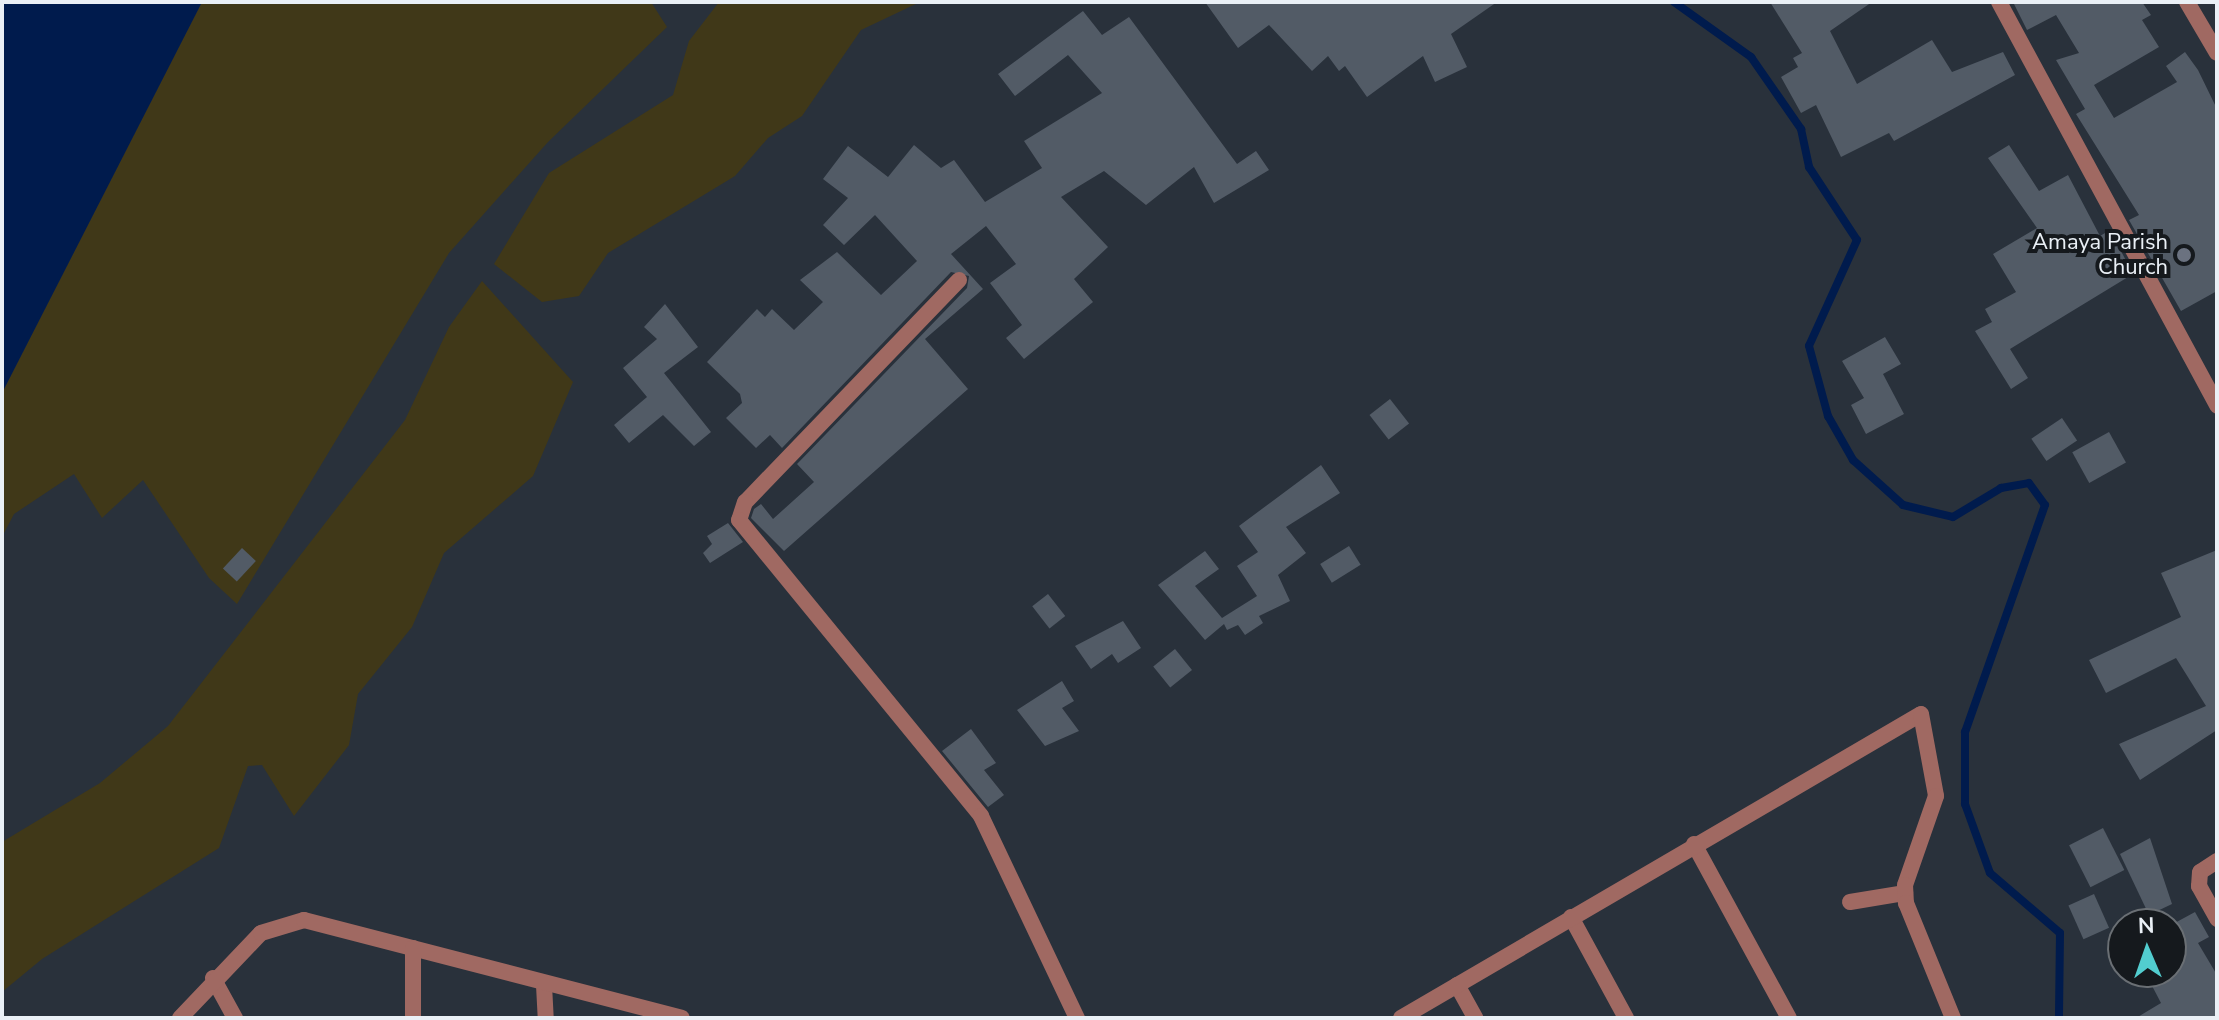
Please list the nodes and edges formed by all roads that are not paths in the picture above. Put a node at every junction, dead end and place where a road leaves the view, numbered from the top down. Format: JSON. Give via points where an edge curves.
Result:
{"nodes":[{"id":1,"x":1999,"y":2,"type":"edge"},
{"id":2,"x":2187,"y":2,"type":"edge"},
{"id":3,"x":2217,"y":53,"type":"edge"},
{"id":4,"x":959,"y":280,"type":"dead end"},
{"id":5,"x":2217,"y":406,"type":"edge"},
{"id":6,"x":1694,"y":844,"type":"junction"},
{"id":7,"x":2217,"y":861,"type":"edge"},
{"id":8,"x":1905,"y":893,"type":"junction"},
{"id":9,"x":1850,"y":902,"type":"dead end"},
{"id":10,"x":1571,"y":917,"type":"junction"},
{"id":11,"x":2217,"y":919,"type":"edge"},
{"id":12,"x":413,"y":948,"type":"junction"},
{"id":13,"x":213,"y":978,"type":"junction"},
{"id":14,"x":544,"y":985,"type":"junction"},
{"id":15,"x":1457,"y":985,"type":"junction"},
{"id":16,"x":180,"y":1018,"type":"edge"},
{"id":17,"x":235,"y":1018,"type":"edge"},
{"id":18,"x":413,"y":1018,"type":"edge"},
{"id":19,"x":546,"y":1018,"type":"edge"},
{"id":20,"x":682,"y":1018,"type":"edge"},
{"id":21,"x":1077,"y":1018,"type":"edge"},
{"id":22,"x":1401,"y":1018,"type":"edge"},
{"id":23,"x":1475,"y":1018,"type":"edge"},
{"id":24,"x":1626,"y":1018,"type":"edge"},
{"id":25,"x":1789,"y":1018,"type":"edge"},
{"id":26,"x":1953,"y":1018,"type":"edge"}],
"edges":[{"from":1,"to":5,"type":"street"},
{"from":2,"to":3,"type":"street"},
{"from":4,"to":21,"type":"street","via":[[742,505],[739,520],[981,816]]},
{"from":6,"to":8,"type":"street","via":[[1921,714],[1936,796]]},
{"from":6,"to":10,"type":"street"},
{"from":6,"to":25,"type":"street"},
{"from":7,"to":11,"type":"street","via":[[2200,872],[2199,886]]},
{"from":8,"to":9,"type":"street"},
{"from":8,"to":26,"type":"street"},
{"from":10,"to":15,"type":"street"},
{"from":10,"to":24,"type":"street"},
{"from":12,"to":13,"type":"street","via":[[304,920],[261,933]]},
{"from":12,"to":14,"type":"street"},
{"from":12,"to":18,"type":"street"},
{"from":13,"to":16,"type":"street"},
{"from":13,"to":17,"type":"street"},
{"from":14,"to":19,"type":"street"},
{"from":14,"to":20,"type":"street"},
{"from":15,"to":22,"type":"street"},
{"from":15,"to":23,"type":"street"}]}
